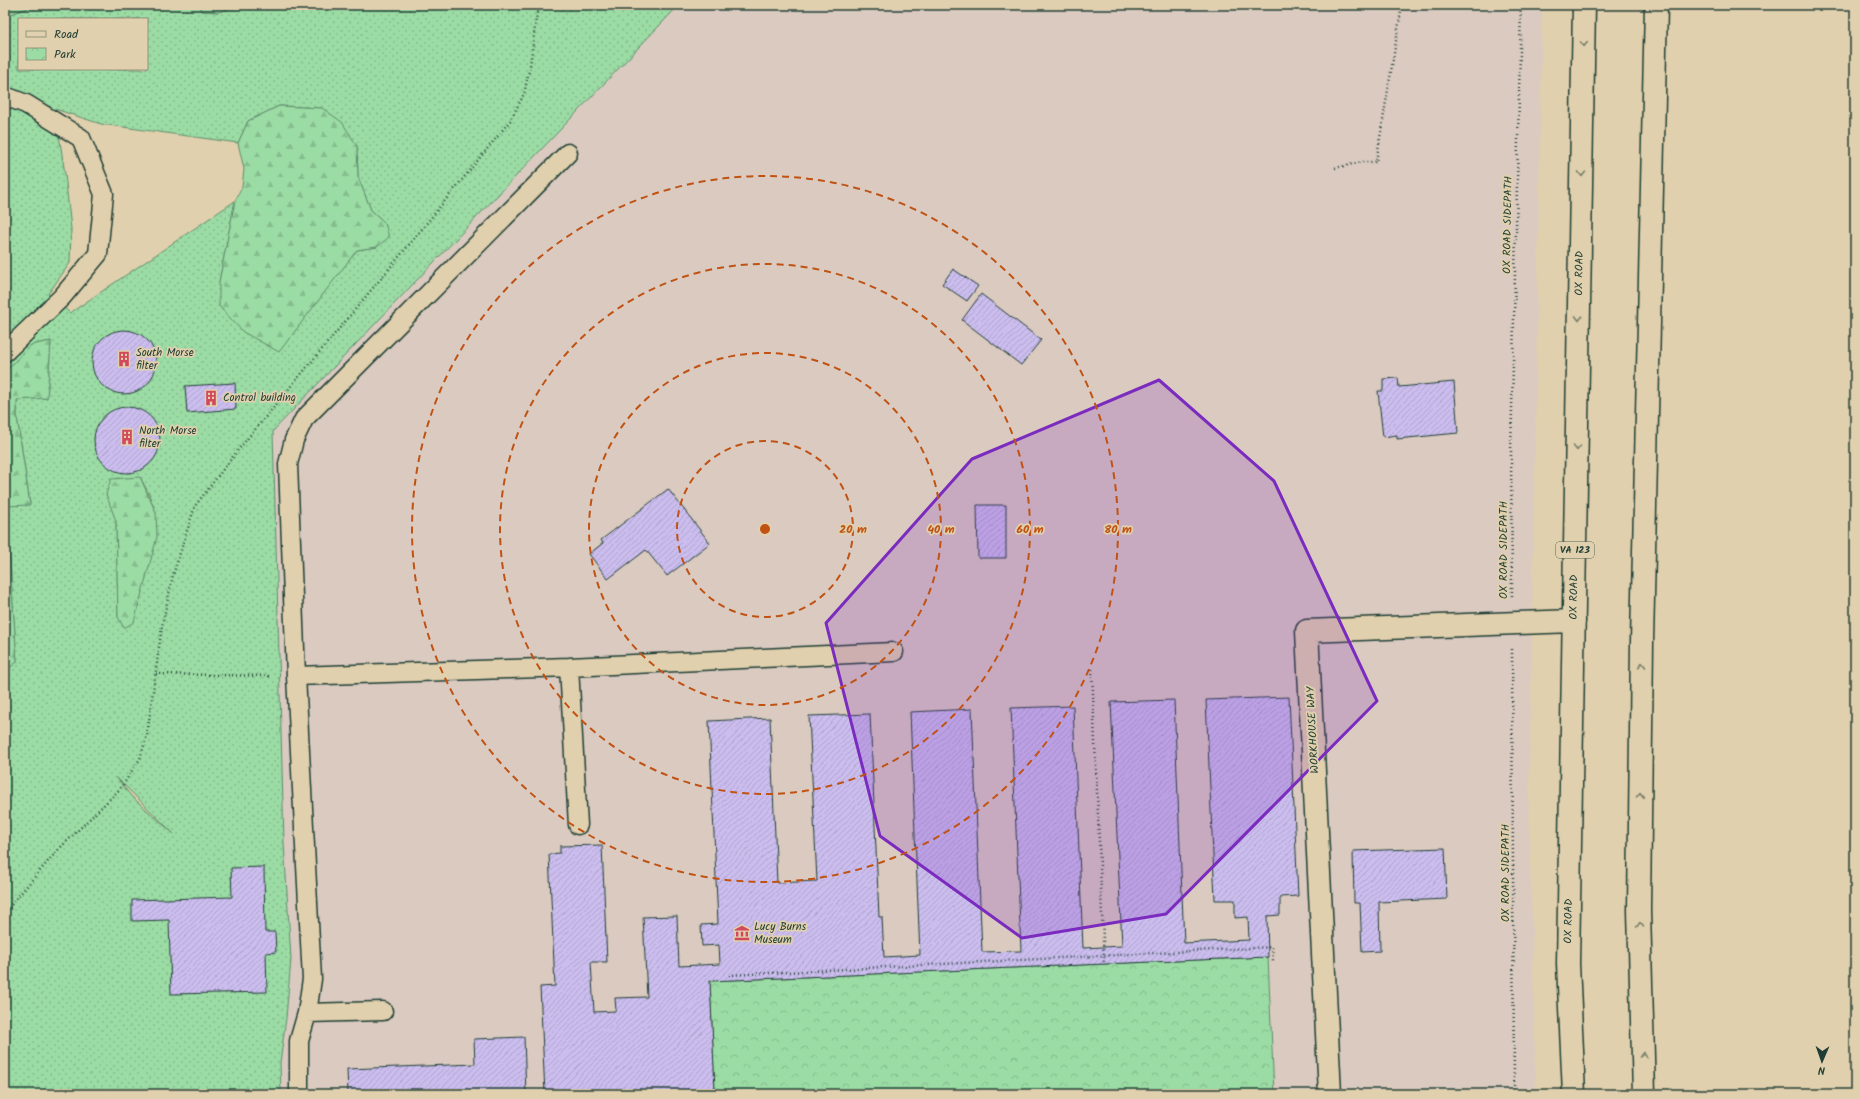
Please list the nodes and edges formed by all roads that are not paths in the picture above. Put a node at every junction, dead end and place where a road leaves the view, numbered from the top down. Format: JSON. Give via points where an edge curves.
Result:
{"nodes":[{"id":1,"x":1584,"y":5,"type":"edge"},
{"id":2,"x":1656,"y":5,"type":"edge"},
{"id":3,"x":5,"y":96,"type":"edge"},
{"id":4,"x":568,"y":153,"type":"dead end"},
{"id":5,"x":5,"y":352,"type":"edge"},
{"id":6,"x":1574,"y":621,"type":"junction"},
{"id":7,"x":894,"y":652,"type":"dead end"},
{"id":8,"x":569,"y":667,"type":"junction"},
{"id":9,"x":296,"y":676,"type":"junction"},
{"id":10,"x":578,"y":825,"type":"dead end"},
{"id":11,"x":383,"y":1011,"type":"dead end"},
{"id":12,"x":307,"y":1013,"type":"junction"},
{"id":13,"x":299,"y":1094,"type":"edge"},
{"id":14,"x":1330,"y":1094,"type":"edge"},
{"id":15,"x":1574,"y":1094,"type":"edge"},
{"id":16,"x":1644,"y":1094,"type":"edge"}],
"edges":[{"from":1,"to":6,"type":"main road","name":"OX ROAD","number":"VA 123","one_way":true},
{"from":16,"to":2,"type":"main road","one_way":true,"via":[[1639,911]]},
{"from":3,"to":5,"type":"lane","via":[[26,104],[81,138],[104,194],[98,254],[62,297]]},
{"from":4,"to":9,"type":"lane","via":[[304,419],[294,440],[288,464]]},
{"from":6,"to":14,"type":"main road","name":"WORKHOUSE WAY","via":[[1307,631]]},
{"from":6,"to":15,"type":"main road","name":"OX ROAD","number":"VA 123","via":[[1568,964]]},
{"from":7,"to":8,"type":"lane"},
{"from":8,"to":9,"type":"lane"},
{"from":8,"to":10,"type":"lane"},
{"from":9,"to":12,"type":"lane","via":[[312,979]]},
{"from":11,"to":12,"type":"lane"},
{"from":12,"to":13,"type":"lane","via":[[299,1041]]}]}
